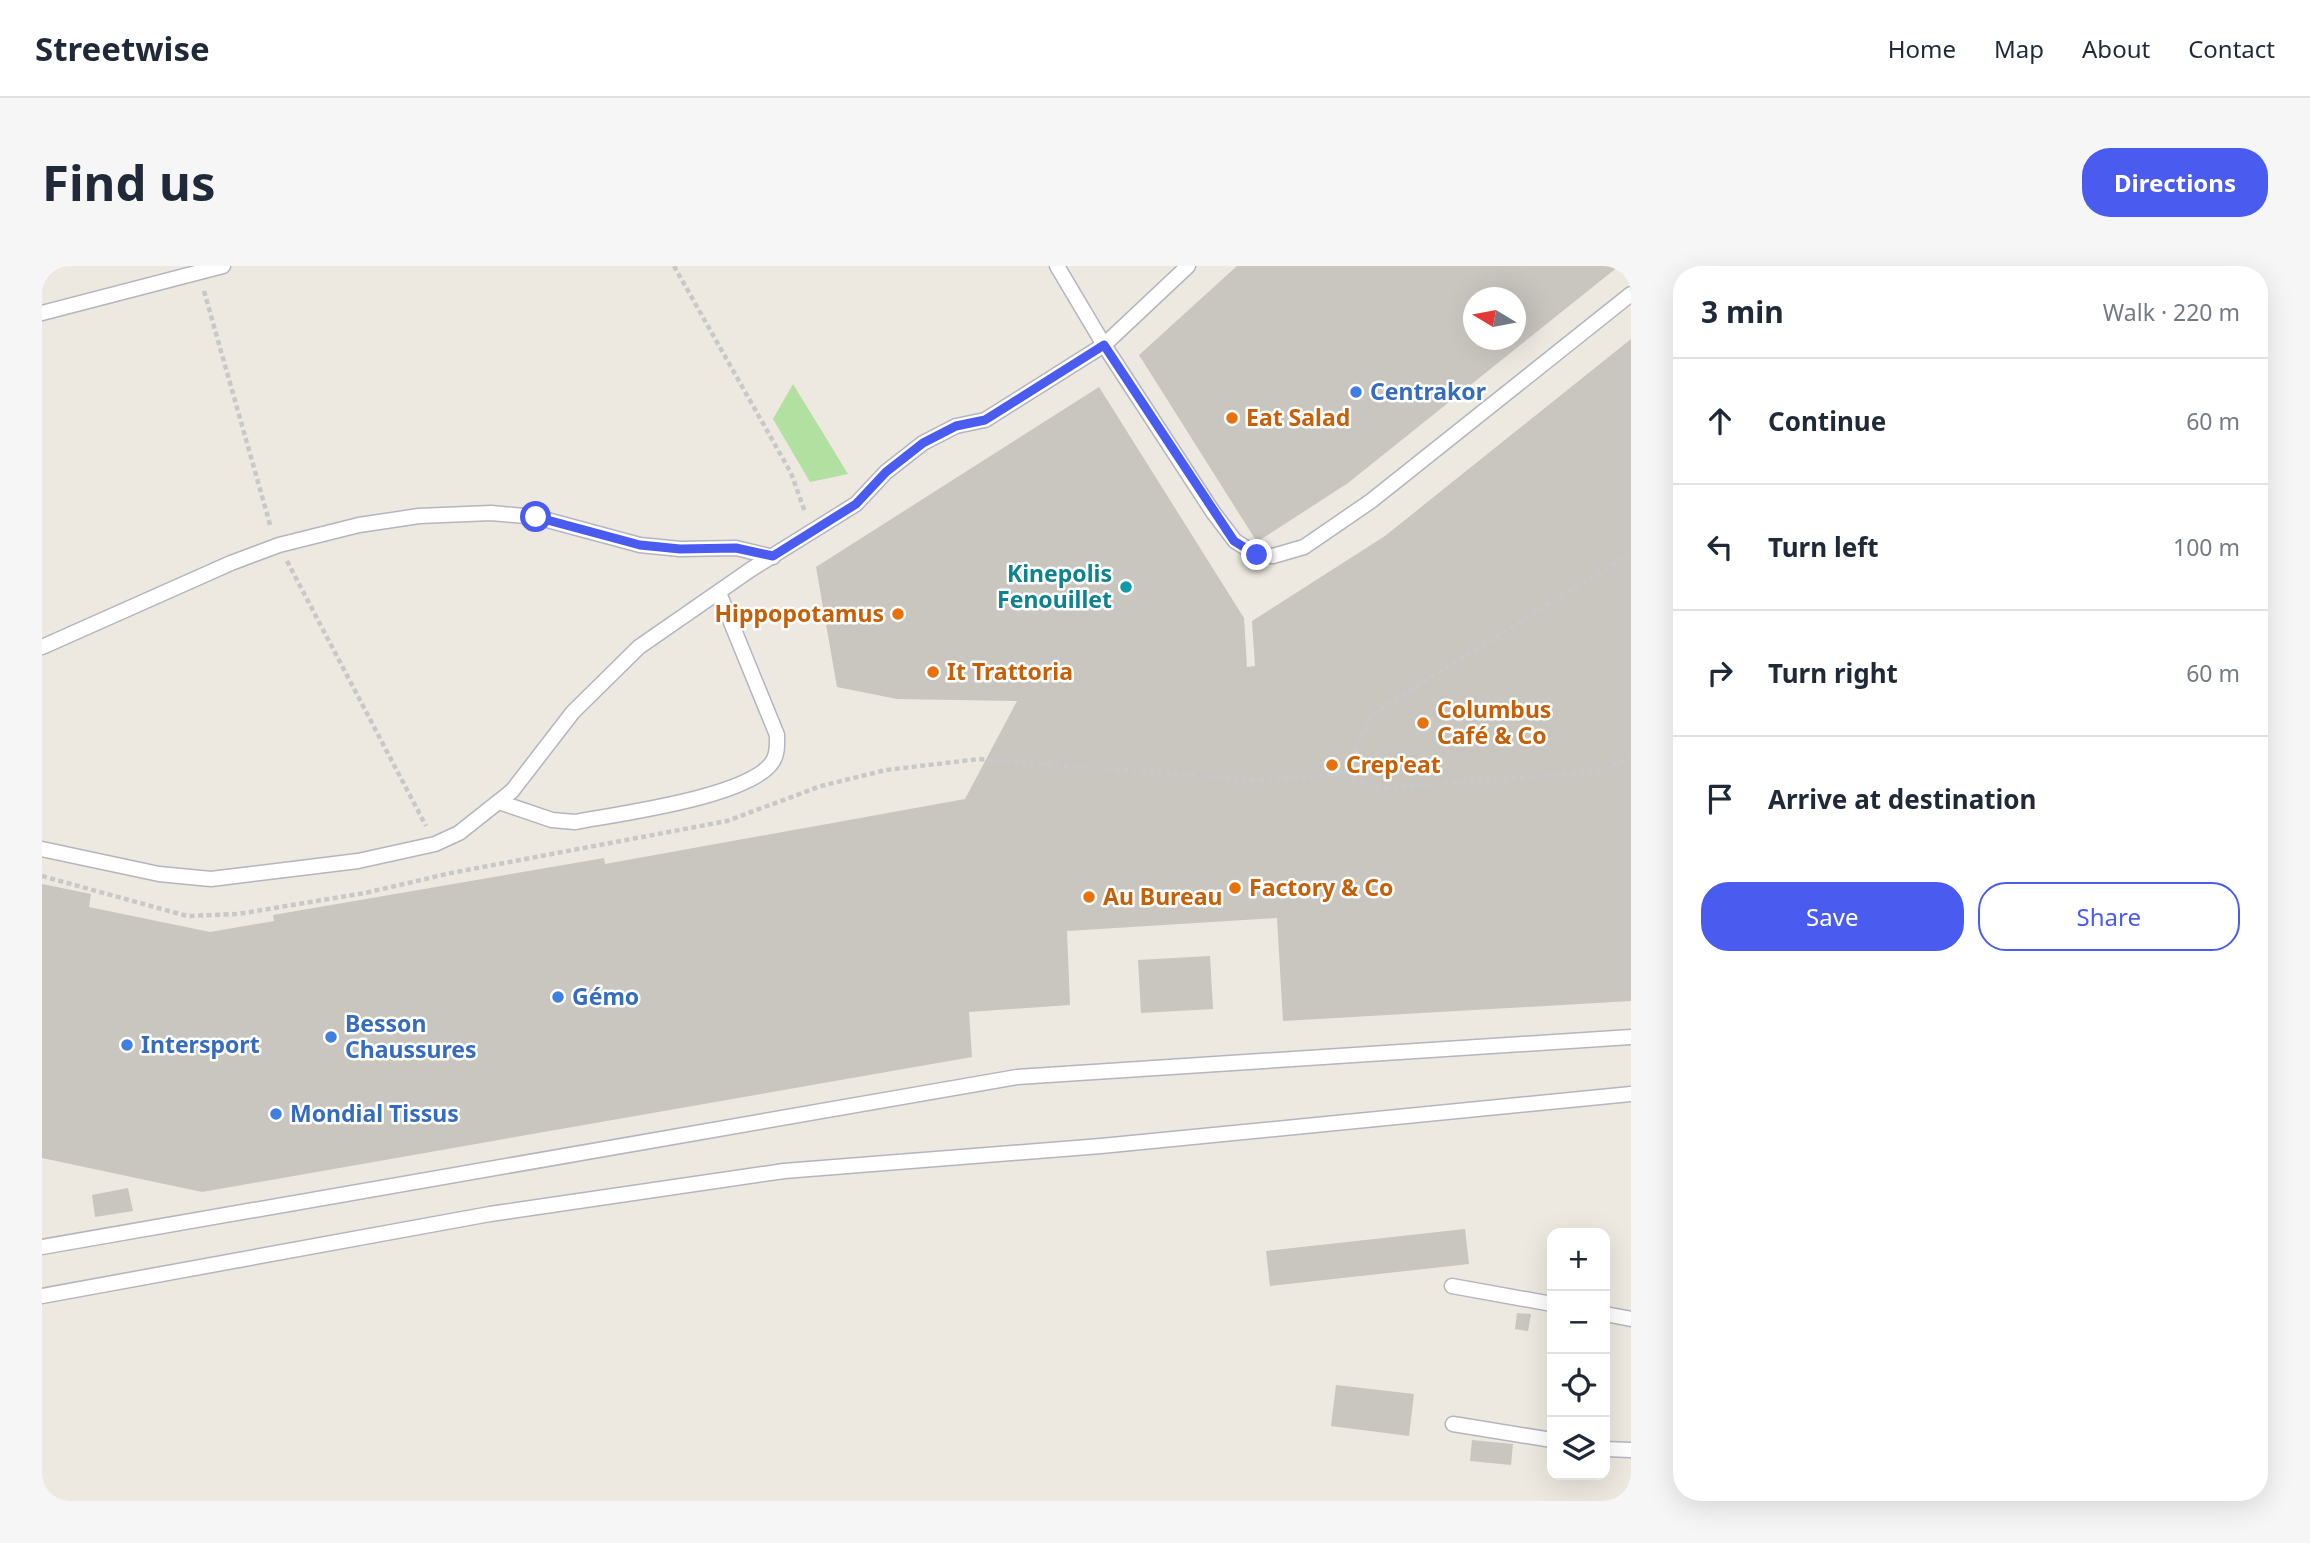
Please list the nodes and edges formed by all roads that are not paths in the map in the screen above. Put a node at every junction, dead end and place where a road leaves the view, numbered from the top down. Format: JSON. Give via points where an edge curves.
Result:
{"nodes":[{"id":1,"x":223,"y":266,"type":"edge"},
{"id":2,"x":1056,"y":266,"type":"edge"},
{"id":3,"x":1188,"y":266,"type":"edge"},
{"id":4,"x":1631,"y":294,"type":"edge"},
{"id":5,"x":42,"y":313,"type":"edge"},
{"id":6,"x":1104,"y":345,"type":"junction"},
{"id":7,"x":773,"y":556,"type":"junction"},
{"id":8,"x":719,"y":593,"type":"junction"},
{"id":9,"x":42,"y":647,"type":"edge"},
{"id":10,"x":499,"y":802,"type":"junction"},
{"id":11,"x":42,"y":849,"type":"edge"},
{"id":12,"x":1631,"y":1037,"type":"edge"},
{"id":13,"x":1631,"y":1094,"type":"edge"},
{"id":14,"x":42,"y":1247,"type":"edge"},
{"id":15,"x":1452,"y":1286,"type":"dead end"},
{"id":16,"x":42,"y":1296,"type":"edge"},
{"id":17,"x":1547,"y":1303,"type":"edge"},
{"id":18,"x":1610,"y":1315,"type":"edge"},
{"id":19,"x":1631,"y":1318,"type":"edge"},
{"id":20,"x":1453,"y":1424,"type":"dead end"},
{"id":21,"x":1547,"y":1439,"type":"edge"},
{"id":22,"x":1610,"y":1449,"type":"edge"},
{"id":23,"x":1631,"y":1450,"type":"edge"}],
"edges":[{"from":1,"to":5,"type":"lane"},
{"from":2,"to":6,"type":"lane"},
{"from":3,"to":6,"type":"lane"},
{"from":4,"to":6,"type":"lane","via":[[1371,501],[1304,547],[1273,556],[1257,555],[1234,541]]},
{"from":6,"to":7,"type":"lane","via":[[985,420],[956,426],[923,443],[856,504]]},
{"from":7,"to":8,"type":"lane"},
{"from":7,"to":9,"type":"lane","via":[[736,548],[640,545],[572,525],[491,513],[390,520],[279,545]]},
{"from":8,"to":10,"type":"lane","via":[[620,663]]},
{"from":8,"to":10,"type":"lane","via":[[777,735],[772,763],[720,793],[575,821],[552,820]]},
{"from":10,"to":11,"type":"lane","via":[[459,833],[435,844],[358,861],[211,879],[159,874]]},
{"from":12,"to":14,"type":"lane","via":[[1017,1077]]},
{"from":13,"to":16,"type":"lane","via":[[1101,1146],[784,1171],[490,1214]]},
{"from":15,"to":17,"type":"lane"},
{"from":18,"to":19,"type":"lane"},
{"from":20,"to":21,"type":"lane"},
{"from":22,"to":23,"type":"lane"}]}
